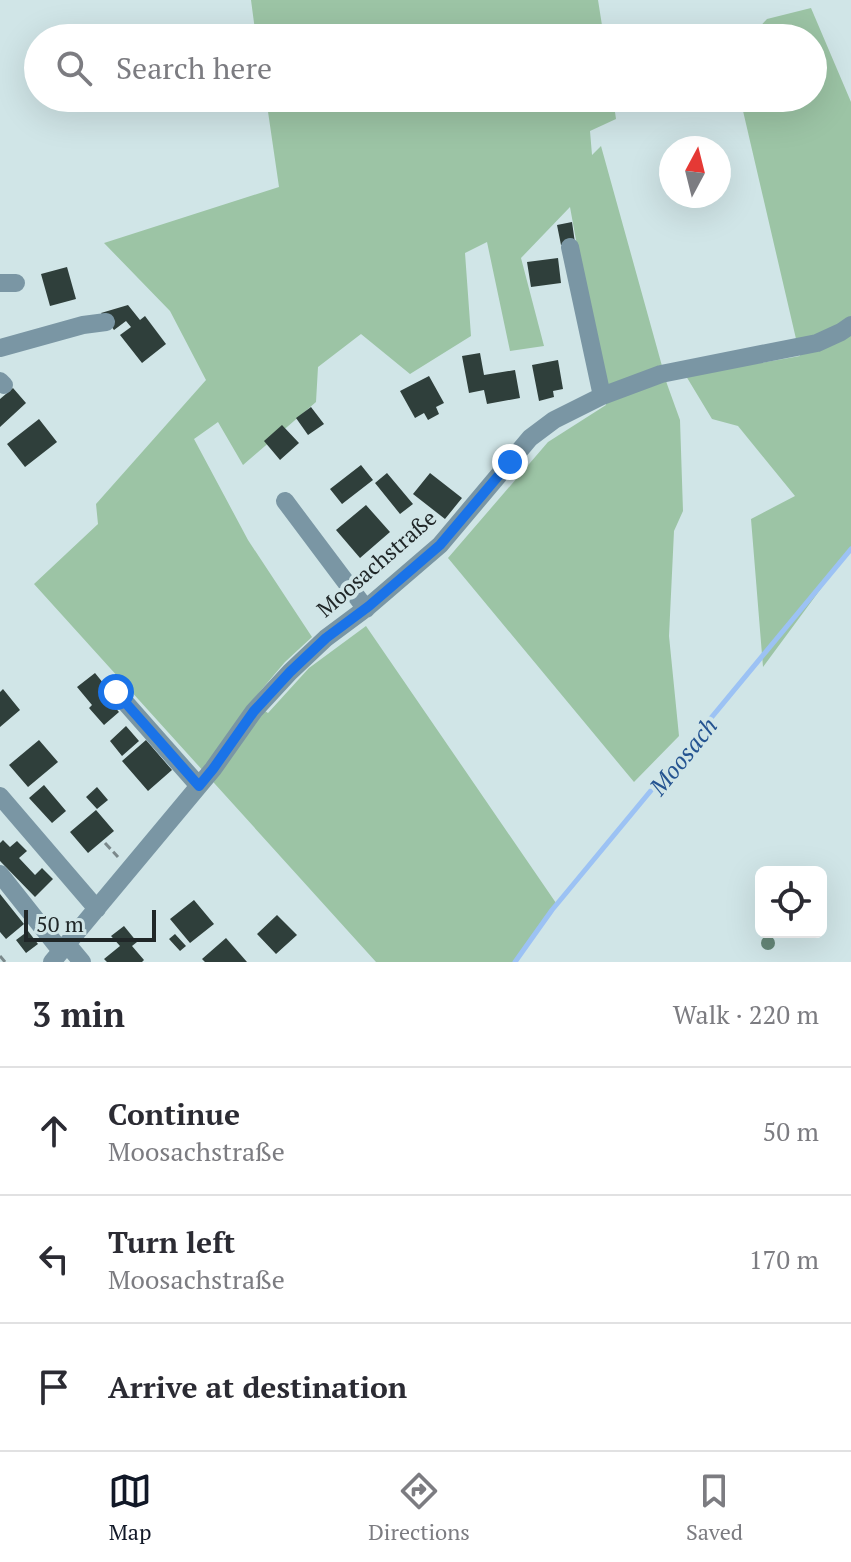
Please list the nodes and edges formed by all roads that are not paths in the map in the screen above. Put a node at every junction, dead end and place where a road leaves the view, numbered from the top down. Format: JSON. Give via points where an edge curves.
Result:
{"nodes":[{"id":1,"x":570,"y":247,"type":"dead end"},
{"id":2,"x":106,"y":322,"type":"dead end"},
{"id":3,"x":851,"y":325,"type":"edge"},
{"id":4,"x":0,"y":348,"type":"edge"},
{"id":5,"x":602,"y":396,"type":"junction"},
{"id":6,"x":285,"y":501,"type":"dead end"},
{"id":7,"x":366,"y":609,"type":"junction"},
{"id":8,"x":116,"y":692,"type":"dead end"},
{"id":9,"x":199,"y":786,"type":"junction"},
{"id":10,"x":0,"y":796,"type":"edge"},
{"id":11,"x":0,"y":874,"type":"edge"},
{"id":12,"x":97,"y":909,"type":"junction"},
{"id":13,"x":60,"y":952,"type":"edge"},
{"id":14,"x":82,"y":962,"type":"edge"}],
"edges":[{"from":1,"to":5,"type":"street"},
{"from":2,"to":4,"type":"street"},
{"from":3,"to":5,"type":"street","name":"Moosachstraße","via":[[817,343],[661,374]]},
{"from":5,"to":7,"type":"street","name":"Moosachstraße","via":[[530,438],[440,545]]},
{"from":6,"to":7,"type":"street"},
{"from":7,"to":9,"type":"street","name":"Moosachstraße","via":[[290,672]]},
{"from":8,"to":9,"type":"street"},
{"from":9,"to":12,"type":"street","name":"Moosachstraße"},
{"from":10,"to":12,"type":"street"},
{"from":11,"to":13,"type":"street"},
{"from":12,"to":13,"type":"street","name":"Moosachstraße"},
{"from":13,"to":14,"type":"street"}]}
